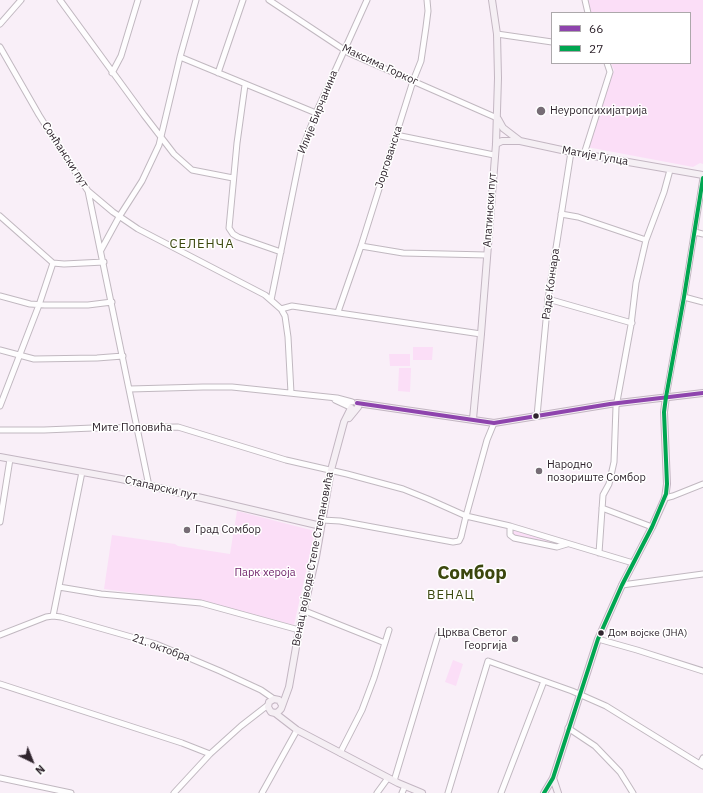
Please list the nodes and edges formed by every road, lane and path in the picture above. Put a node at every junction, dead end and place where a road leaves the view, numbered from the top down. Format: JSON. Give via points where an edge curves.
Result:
{"nodes":[{"id":1,"x":21,"y":0,"type":"edge"},
{"id":2,"x":60,"y":0,"type":"edge"},
{"id":3,"x":138,"y":0,"type":"edge"},
{"id":4,"x":196,"y":0,"type":"edge"},
{"id":5,"x":243,"y":0,"type":"edge"},
{"id":6,"x":269,"y":0,"type":"edge"},
{"id":7,"x":367,"y":0,"type":"edge"},
{"id":8,"x":427,"y":0,"type":"edge"},
{"id":9,"x":492,"y":0,"type":"edge"},
{"id":10,"x":585,"y":0,"type":"edge"},
{"id":11,"x":588,"y":12,"type":"edge"},
{"id":12,"x":0,"y":24,"type":"edge"},
{"id":13,"x":496,"y":34,"type":"junction"},
{"id":14,"x":551,"y":42,"type":"edge"},
{"id":15,"x":0,"y":47,"type":"edge"},
{"id":16,"x":344,"y":50,"type":"junction"},
{"id":17,"x":180,"y":57,"type":"junction"},
{"id":18,"x":607,"y":64,"type":"edge"},
{"id":19,"x":112,"y":72,"type":"junction"},
{"id":20,"x":218,"y":73,"type":"junction"},
{"id":21,"x":413,"y":81,"type":"junction"},
{"id":22,"x":245,"y":84,"type":"junction"},
{"id":23,"x":316,"y":113,"type":"junction"},
{"id":24,"x":497,"y":118,"type":"junction"},
{"id":25,"x":396,"y":135,"type":"junction"},
{"id":26,"x":161,"y":138,"type":"junction"},
{"id":27,"x":520,"y":141,"type":"junction"},
{"id":28,"x":496,"y":144,"type":"junction"},
{"id":29,"x":571,"y":152,"type":"junction"},
{"id":30,"x":584,"y":154,"type":"junction"},
{"id":31,"x":494,"y":155,"type":"junction"},
{"id":32,"x":670,"y":170,"type":"junction"},
{"id":33,"x":703,"y":177,"type":"edge"},
{"id":34,"x":233,"y":178,"type":"junction"},
{"id":35,"x":88,"y":191,"type":"junction"},
{"id":36,"x":561,"y":214,"type":"junction"},
{"id":37,"x":0,"y":216,"type":"edge"},
{"id":38,"x":119,"y":217,"type":"junction"},
{"id":39,"x":695,"y":232,"type":"junction"},
{"id":40,"x":703,"y":234,"type":"edge"},
{"id":41,"x":646,"y":240,"type":"junction"},
{"id":42,"x":361,"y":246,"type":"junction"},
{"id":43,"x":101,"y":250,"type":"junction"},
{"id":44,"x":281,"y":252,"type":"junction"},
{"id":45,"x":487,"y":255,"type":"junction"},
{"id":46,"x":104,"y":262,"type":"junction"},
{"id":47,"x":53,"y":263,"type":"junction"},
{"id":48,"x":0,"y":296,"type":"edge"},
{"id":49,"x":684,"y":297,"type":"junction"},
{"id":50,"x":548,"y":299,"type":"junction"},
{"id":51,"x":271,"y":300,"type":"junction"},
{"id":52,"x":112,"y":302,"type":"junction"},
{"id":53,"x":703,"y":302,"type":"edge"},
{"id":54,"x":39,"y":305,"type":"junction"},
{"id":55,"x":281,"y":309,"type":"junction"},
{"id":56,"x":338,"y":312,"type":"junction"},
{"id":57,"x":632,"y":323,"type":"junction"},
{"id":58,"x":481,"y":334,"type":"junction"},
{"id":59,"x":0,"y":350,"type":"edge"},
{"id":60,"x":123,"y":356,"type":"junction"},
{"id":61,"x":20,"y":357,"type":"junction"},
{"id":62,"x":130,"y":389,"type":"junction"},
{"id":63,"x":291,"y":393,"type":"junction"},
{"id":64,"x":703,"y":393,"type":"edge"},
{"id":65,"x":666,"y":397,"type":"junction"},
{"id":66,"x":616,"y":403,"type":"junction"},
{"id":67,"x":0,"y":406,"type":"edge"},
{"id":68,"x":354,"y":406,"type":"junction"},
{"id":69,"x":537,"y":416,"type":"junction"},
{"id":70,"x":473,"y":420,"type":"junction"},
{"id":71,"x":494,"y":422,"type":"junction"},
{"id":72,"x":138,"y":428,"type":"junction"},
{"id":73,"x":0,"y":430,"type":"edge"},
{"id":74,"x":0,"y":457,"type":"edge"},
{"id":75,"x":10,"y":459,"type":"junction"},
{"id":76,"x":331,"y":470,"type":"junction"},
{"id":77,"x":82,"y":472,"type":"junction"},
{"id":78,"x":703,"y":484,"type":"edge"},
{"id":79,"x":149,"y":486,"type":"junction"},
{"id":80,"x":665,"y":498,"type":"junction"},
{"id":81,"x":602,"y":508,"type":"junction"},
{"id":82,"x":466,"y":516,"type":"junction"},
{"id":83,"x":0,"y":522,"type":"edge"},
{"id":84,"x":321,"y":523,"type":"junction"},
{"id":85,"x":510,"y":526,"type":"junction"},
{"id":86,"x":652,"y":527,"type":"junction"},
{"id":87,"x":567,"y":544,"type":"junction"},
{"id":88,"x":599,"y":553,"type":"junction"},
{"id":89,"x":633,"y":564,"type":"junction"},
{"id":90,"x":703,"y":574,"type":"edge"},
{"id":91,"x":622,"y":585,"type":"junction"},
{"id":92,"x":59,"y":587,"type":"junction"},
{"id":93,"x":305,"y":610,"type":"junction"},
{"id":94,"x":53,"y":616,"type":"junction"},
{"id":95,"x":299,"y":630,"type":"junction"},
{"id":96,"x":389,"y":630,"type":"dead end"},
{"id":97,"x":0,"y":635,"type":"edge"},
{"id":98,"x":438,"y":635,"type":"dead end"},
{"id":99,"x":598,"y":639,"type":"junction"},
{"id":100,"x":385,"y":643,"type":"junction"},
{"id":101,"x":703,"y":671,"type":"edge"},
{"id":102,"x":544,"y":682,"type":"junction"},
{"id":103,"x":0,"y":684,"type":"edge"},
{"id":104,"x":265,"y":693,"type":"junction"},
{"id":105,"x":286,"y":694,"type":"junction"},
{"id":106,"x":579,"y":694,"type":"junction"},
{"id":107,"x":275,"y":699,"type":"junction"},
{"id":108,"x":282,"y":707,"type":"junction"},
{"id":109,"x":270,"y":708,"type":"junction"},
{"id":110,"x":288,"y":723,"type":"junction"},
{"id":111,"x":568,"y":728,"type":"junction"},
{"id":112,"x":297,"y":730,"type":"junction"},
{"id":113,"x":340,"y":753,"type":"junction"},
{"id":114,"x":210,"y":754,"type":"junction"},
{"id":115,"x":703,"y":758,"type":"edge"},
{"id":116,"x":701,"y":765,"type":"edge"},
{"id":117,"x":0,"y":778,"type":"edge"},
{"id":118,"x":388,"y":778,"type":"junction"},
{"id":119,"x":553,"y":778,"type":"junction"},
{"id":120,"x":394,"y":781,"type":"junction"},
{"id":121,"x":405,"y":786,"type":"junction"},
{"id":122,"x":545,"y":792,"type":"edge"},
{"id":123,"x":71,"y":793,"type":"edge"},
{"id":124,"x":174,"y":793,"type":"edge"},
{"id":125,"x":262,"y":793,"type":"edge"},
{"id":126,"x":377,"y":793,"type":"edge"},
{"id":127,"x":402,"y":793,"type":"edge"},
{"id":128,"x":422,"y":793,"type":"edge"},
{"id":129,"x":448,"y":793,"type":"edge"},
{"id":130,"x":501,"y":793,"type":"edge"},
{"id":131,"x":558,"y":793,"type":"edge"},
{"id":132,"x":633,"y":793,"type":"edge"}],
"edges":[{"from":1,"to":12,"type":"street"},
{"from":2,"to":19,"type":"street"},
{"from":3,"to":19,"type":"street","via":[[121,56]]},
{"from":4,"to":17,"type":"street"},
{"from":5,"to":20,"type":"street"},
{"from":6,"to":16,"type":"street","name":"Максима Горког"},
{"from":7,"to":16,"type":"street","name":"Илије Бирчанина"},
{"from":8,"to":21,"type":"street","name":"Јоргованска","via":[[424,48]]},
{"from":9,"to":13,"type":"main road","name":"Апатински пут"},
{"from":10,"to":11,"type":"street"},
{"from":13,"to":14,"type":"street"},
{"from":13,"to":24,"type":"main road","name":"Апатински пут"},
{"from":15,"to":35,"type":"street","name":"Сонћански пут","via":[[39,115]]},
{"from":16,"to":21,"type":"street","name":"Максима Горког"},
{"from":16,"to":23,"type":"street","name":"Илије Бирчанина"},
{"from":17,"to":20,"type":"street"},
{"from":17,"to":26,"type":"street"},
{"from":18,"to":30,"type":"street","via":[[610,72]]},
{"from":19,"to":26,"type":"street"},
{"from":20,"to":22,"type":"street"},
{"from":21,"to":24,"type":"street","name":"Максима Горког"},
{"from":21,"to":25,"type":"street","name":"Јоргованска"},
{"from":22,"to":23,"type":"street"},
{"from":22,"to":34,"type":"street"},
{"from":23,"to":44,"type":"street","name":"Илије Бирчанина","via":[[301,152]]},
{"from":24,"to":27,"type":"main road","name":"Матије Гупца","via":[[503,128]]},
{"from":24,"to":28,"type":"main road","name":"Апатински пут"},
{"from":25,"to":31,"type":"street"},
{"from":25,"to":42,"type":"street","name":"Јоргованска"},
{"from":26,"to":34,"type":"street","via":[[192,170]]},
{"from":26,"to":38,"type":"street","via":[[142,181]]},
{"from":27,"to":28,"type":"main road","via":[[502,140]]},
{"from":27,"to":29,"type":"main road","name":"Матије Гупца"},
{"from":28,"to":31,"type":"main road","name":"Апатински пут"},
{"from":29,"to":30,"type":"main road","name":"Матије Гупца"},
{"from":29,"to":36,"type":"street","name":"Раде Кончара"},
{"from":30,"to":32,"type":"main road","name":"Матије Гупца"},
{"from":31,"to":45,"type":"main road","name":"Апатински пут"},
{"from":32,"to":33,"type":"main road","name":"Матије Гупца"},
{"from":32,"to":41,"type":"street"},
{"from":33,"to":39,"type":"street"},
{"from":34,"to":44,"type":"street","via":[[229,228],[238,236]]},
{"from":35,"to":38,"type":"street","name":"Сонћански пут"},
{"from":35,"to":43,"type":"street"},
{"from":36,"to":41,"type":"street","via":[[578,217]]},
{"from":36,"to":50,"type":"street","name":"Раде Кончара"},
{"from":37,"to":47,"type":"street"},
{"from":38,"to":43,"type":"street"},
{"from":38,"to":51,"type":"street","name":"Сонћански пут"},
{"from":39,"to":40,"type":"street"},
{"from":39,"to":49,"type":"street"},
{"from":41,"to":57,"type":"street","via":[[636,283]]},
{"from":42,"to":45,"type":"street","via":[[403,253]]},
{"from":42,"to":56,"type":"street","name":"Јоргованска"},
{"from":43,"to":46,"type":"street"},
{"from":44,"to":51,"type":"street","name":"Илије Бирчанина"},
{"from":45,"to":58,"type":"main road","name":"Апатински пут"},
{"from":46,"to":47,"type":"street"},
{"from":46,"to":52,"type":"street"},
{"from":47,"to":54,"type":"street"},
{"from":48,"to":54,"type":"street"},
{"from":49,"to":53,"type":"street"},
{"from":49,"to":65,"type":"street"},
{"from":50,"to":57,"type":"street"},
{"from":50,"to":69,"type":"street","name":"Раде Кончара"},
{"from":51,"to":55,"type":"street","name":"Сонћански пут"},
{"from":52,"to":54,"type":"street","via":[[88,305]]},
{"from":52,"to":60,"type":"street"},
{"from":54,"to":61,"type":"street"},
{"from":55,"to":56,"type":"street","via":[[292,306]]},
{"from":55,"to":63,"type":"street","via":[[285,316],[288,337]]},
{"from":56,"to":58,"type":"street"},
{"from":57,"to":66,"type":"street"},
{"from":58,"to":70,"type":"main road","name":"Апатински пут"},
{"from":59,"to":61,"type":"street"},
{"from":60,"to":61,"type":"street","via":[[43,360]]},
{"from":60,"to":62,"type":"street"},
{"from":61,"to":67,"type":"street"},
{"from":62,"to":63,"type":"street","via":[[225,387]]},
{"from":62,"to":72,"type":"street"},
{"from":63,"to":68,"type":"street","via":[[333,398]]},
{"from":64,"to":65,"type":"main road"},
{"from":65,"to":66,"type":"main road"},
{"from":65,"to":80,"type":"main road"},
{"from":66,"to":69,"type":"main road"},
{"from":66,"to":81,"type":"street","via":[[614,462],[609,484],[603,495]]},
{"from":68,"to":70,"type":"main road","via":[[380,406]]},
{"from":68,"to":76,"type":"main road","name":"Венац војводе Степе Степановића","via":[[343,426]]},
{"from":69,"to":71,"type":"main road"},
{"from":70,"to":71,"type":"main road"},
{"from":71,"to":82,"type":"street"},
{"from":72,"to":73,"type":"street","name":"Мите Поповића"},
{"from":72,"to":76,"type":"street","name":"Мите Поповића","via":[[178,427],[286,460]]},
{"from":72,"to":79,"type":"street"},
{"from":74,"to":75,"type":"main road","name":"Стапарски пут"},
{"from":75,"to":77,"type":"main road","name":"Стапарски пут"},
{"from":75,"to":83,"type":"street"},
{"from":76,"to":82,"type":"street","name":"Мите Поповића","via":[[402,489]]},
{"from":76,"to":84,"type":"main road","name":"Венац војводе Степе Степановића"},
{"from":77,"to":79,"type":"main road","name":"Стапарски пут"},
{"from":77,"to":92,"type":"street"},
{"from":78,"to":80,"type":"street"},
{"from":79,"to":84,"type":"main road","name":"Стапарски пут"},
{"from":80,"to":86,"type":"main road"},
{"from":81,"to":86,"type":"street"},
{"from":81,"to":88,"type":"street"},
{"from":82,"to":84,"type":"street","via":[[461,537],[459,541],[453,542],[340,521]]},
{"from":82,"to":85,"type":"street","name":"Мите Поповића"},
{"from":84,"to":93,"type":"main road","name":"Венац војводе Степе Степановића"},
{"from":85,"to":87,"type":"street","name":"Мите Поповића"},
{"from":85,"to":87,"type":"street","via":[[510,535],[514,538],[557,547]]},
{"from":86,"to":89,"type":"main road"},
{"from":87,"to":88,"type":"street","name":"Мите Поповића"},
{"from":88,"to":89,"type":"street","name":"Мите Поповића"},
{"from":89,"to":91,"type":"main road"},
{"from":90,"to":91,"type":"street"},
{"from":91,"to":99,"type":"main road"},
{"from":92,"to":94,"type":"street"},
{"from":92,"to":95,"type":"street","via":[[101,594],[201,602]]},
{"from":93,"to":95,"type":"main road","name":"Венац војводе Степе Степановића"},
{"from":93,"to":100,"type":"street"},
{"from":94,"to":97,"type":"street"},
{"from":94,"to":104,"type":"street","name":"21. октобра","via":[[156,644]]},
{"from":95,"to":105,"type":"main road","name":"Венац војводе Степе Степановића"},
{"from":96,"to":100,"type":"street"},
{"from":98,"to":120,"type":"street"},
{"from":99,"to":101,"type":"street"},
{"from":99,"to":106,"type":"main road"},
{"from":100,"to":113,"type":"street","via":[[362,710]]},
{"from":102,"to":106,"type":"street"},
{"from":102,"to":129,"type":"street","via":[[488,662]]},
{"from":102,"to":130,"type":"street"},
{"from":103,"to":114,"type":"street","via":[[182,742]]},
{"from":104,"to":107,"type":"street","name":"21. октобра"},
{"from":104,"to":109,"type":"street"},
{"from":105,"to":107,"type":"main road"},
{"from":105,"to":108,"type":"main road","name":"Венац војводе Степе Степановића"},
{"from":106,"to":111,"type":"main road"},
{"from":106,"to":116,"type":"street","via":[[606,706]]},
{"from":107,"to":108,"type":"main road","via":[[280,701]]},
{"from":107,"to":109,"type":"main road","via":[[270,701]]},
{"from":108,"to":109,"type":"main road","via":[[278,712]]},
{"from":108,"to":110,"type":"main road"},
{"from":109,"to":110,"type":"main road"},
{"from":109,"to":114,"type":"street","via":[[256,713]]},
{"from":110,"to":112,"type":"main road"},
{"from":111,"to":119,"type":"main road"},
{"from":111,"to":132,"type":"street","via":[[600,750],[620,772]]},
{"from":112,"to":113,"type":"main road"},
{"from":112,"to":125,"type":"street"},
{"from":113,"to":118,"type":"main road"},
{"from":114,"to":124,"type":"street"},
{"from":115,"to":116,"type":"street"},
{"from":117,"to":123,"type":"street"},
{"from":118,"to":120,"type":"main road"},
{"from":118,"to":126,"type":"street"},
{"from":119,"to":122,"type":"main road"},
{"from":119,"to":131,"type":"main road"},
{"from":120,"to":121,"type":"main road"},
{"from":121,"to":127,"type":"street"},
{"from":121,"to":128,"type":"main road"},
{"from":122,"to":131,"type":"main road","via":[[552,790]]}]}
